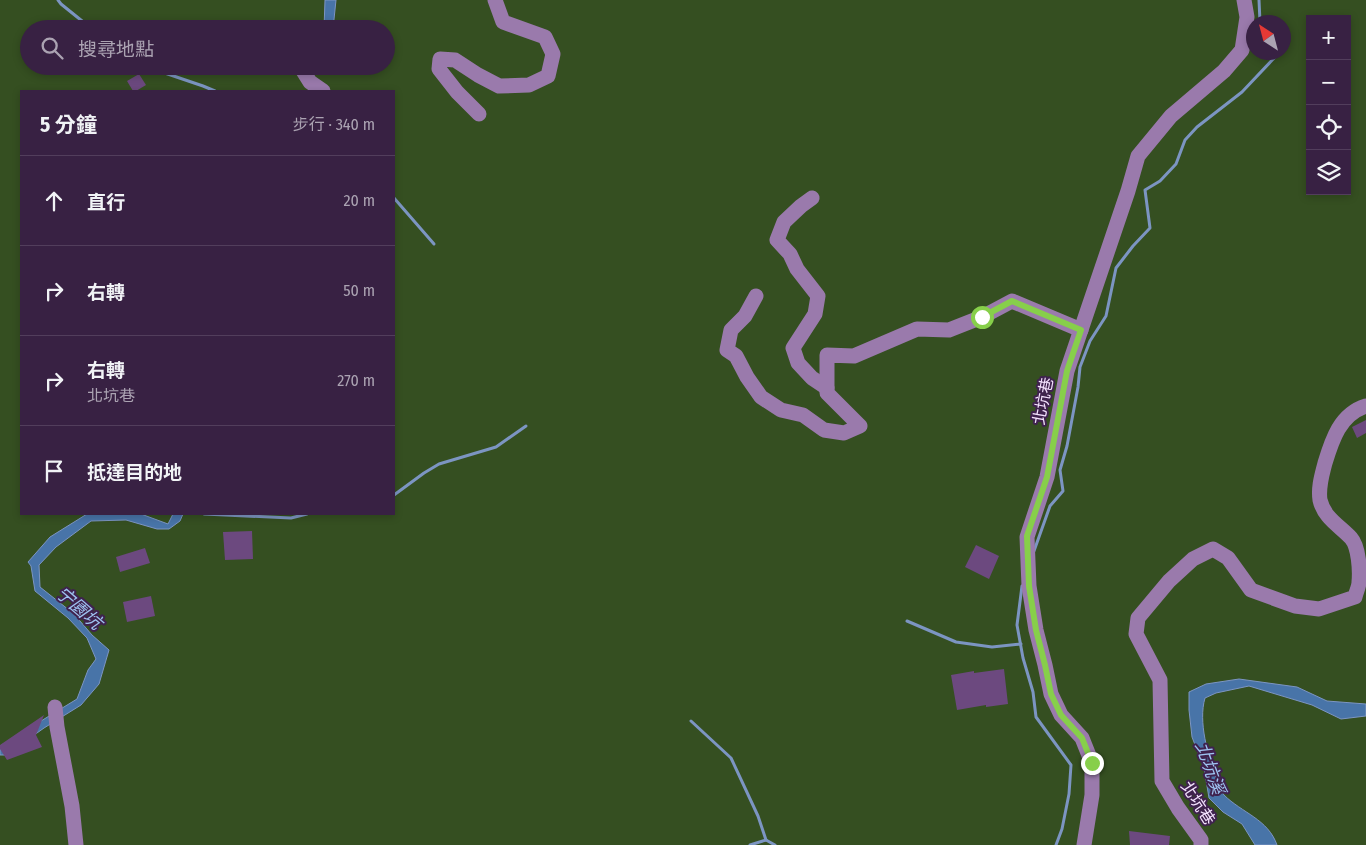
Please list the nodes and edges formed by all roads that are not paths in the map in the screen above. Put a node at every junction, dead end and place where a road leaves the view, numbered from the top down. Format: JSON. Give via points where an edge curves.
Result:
{"nodes":[{"id":1,"x":495,"y":0,"type":"edge"},
{"id":2,"x":1244,"y":0,"type":"edge"},
{"id":3,"x":306,"y":75,"type":"edge"},
{"id":4,"x":322,"y":90,"type":"edge"},
{"id":5,"x":479,"y":114,"type":"dead end"},
{"id":6,"x":812,"y":198,"type":"dead end"},
{"id":7,"x":756,"y":296,"type":"dead end"},
{"id":8,"x":1081,"y":330,"type":"junction"},
{"id":9,"x":827,"y":388,"type":"junction"},
{"id":10,"x":1366,"y":406,"type":"edge"},
{"id":11,"x":55,"y":707,"type":"dead end"},
{"id":12,"x":76,"y":845,"type":"edge"},
{"id":13,"x":1084,"y":845,"type":"edge"},
{"id":14,"x":1201,"y":845,"type":"edge"}],
"edges":[{"from":1,"to":5,"type":"street","via":[[503,22],[545,37],[552,54],[548,76],[529,85],[499,86],[455,60],[440,60],[439,69]]},
{"from":2,"to":8,"type":"street","name":"北坑巷","via":[[1247,17],[1242,50],[1224,71],[1172,116],[1138,156]]},
{"from":3,"to":4,"type":"street"},
{"from":6,"to":9,"type":"street","via":[[784,222],[777,240],[818,296],[815,314],[793,348],[798,363]]},
{"from":7,"to":9,"type":"street","via":[[745,316],[730,330],[726,350],[736,356],[761,397],[781,410],[803,415],[824,430],[844,433],[860,426],[827,393]]},
{"from":8,"to":9,"type":"street","via":[[1012,301],[949,330],[917,329],[854,356],[827,355]]},
{"from":8,"to":13,"type":"street","name":"北坑巷","via":[[1067,371],[1047,477],[1027,536],[1029,586],[1051,694],[1061,715],[1082,738],[1092,763],[1092,795]]},
{"from":10,"to":14,"type":"street","name":"北坑巷","via":[[1346,419],[1333,438],[1320,481],[1320,500],[1327,515],[1353,540],[1359,560],[1359,584],[1355,597],[1319,608],[1295,606],[1251,590],[1228,558],[1213,549],[1193,559],[1169,581],[1138,618],[1136,634],[1160,680],[1162,781],[1201,840]]},
{"from":11,"to":12,"type":"street"}]}
